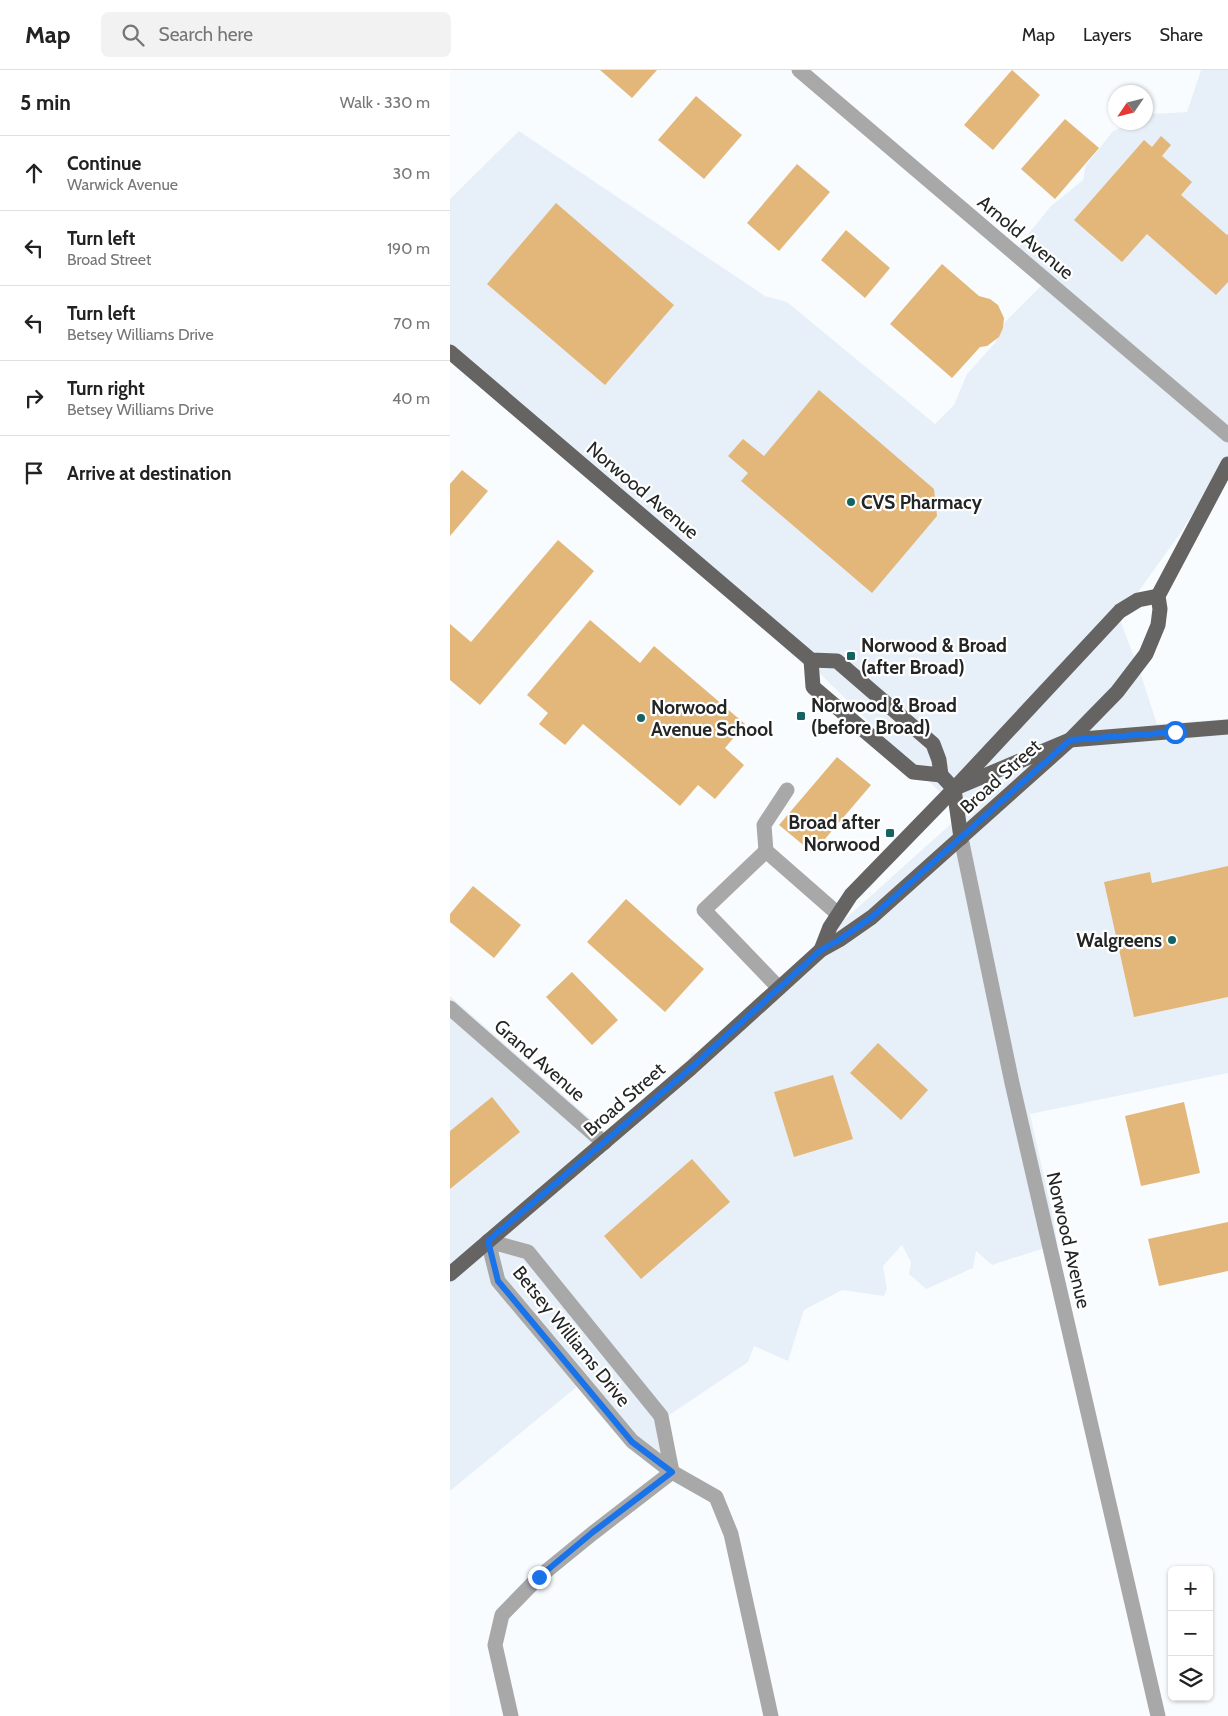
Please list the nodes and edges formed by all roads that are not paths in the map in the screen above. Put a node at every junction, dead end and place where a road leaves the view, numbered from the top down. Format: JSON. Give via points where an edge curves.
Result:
{"nodes":[{"id":1,"x":799,"y":70,"type":"edge"},
{"id":2,"x":450,"y":352,"type":"edge"},
{"id":3,"x":1228,"y":435,"type":"edge"},
{"id":4,"x":1228,"y":464,"type":"edge"},
{"id":5,"x":1158,"y":596,"type":"junction"},
{"id":6,"x":811,"y":660,"type":"junction"},
{"id":7,"x":1228,"y":727,"type":"edge"},
{"id":8,"x":1070,"y":740,"type":"junction"},
{"id":9,"x":941,"y":775,"type":"junction"},
{"id":10,"x":954,"y":789,"type":"junction"},
{"id":11,"x":787,"y":790,"type":"dead end"},
{"id":12,"x":961,"y":838,"type":"junction"},
{"id":13,"x":766,"y":851,"type":"junction"},
{"id":14,"x":838,"y":914,"type":"junction"},
{"id":15,"x":821,"y":950,"type":"junction"},
{"id":16,"x":779,"y":988,"type":"junction"},
{"id":17,"x":450,"y":1008,"type":"edge"},
{"id":18,"x":604,"y":1143,"type":"junction"},
{"id":19,"x":488,"y":1241,"type":"junction"},
{"id":20,"x":450,"y":1274,"type":"edge"},
{"id":21,"x":672,"y":1472,"type":"junction"},
{"id":22,"x":511,"y":1716,"type":"edge"},
{"id":23,"x":771,"y":1716,"type":"edge"},
{"id":24,"x":1158,"y":1716,"type":"edge"}],
"edges":[{"from":1,"to":3,"type":"street","name":"Arnold Avenue"},
{"from":2,"to":6,"type":"main road","name":"Norwood Avenue"},
{"from":4,"to":5,"type":"main road","name":"Broad Street"},
{"from":5,"to":8,"type":"main road","name":"Broad Street","via":[[1158,625],[1146,654],[1116,692]]},
{"from":5,"to":10,"type":"main road","name":"Broad Street","via":[[1138,600],[1120,611]]},
{"from":6,"to":9,"type":"main road","via":[[837,661],[933,744]]},
{"from":6,"to":9,"type":"main road","via":[[814,687],[913,772]]},
{"from":7,"to":8,"type":"main road"},
{"from":8,"to":10,"type":"main road"},
{"from":8,"to":12,"type":"main road","name":"Broad Street"},
{"from":9,"to":10,"type":"main road"},
{"from":10,"to":12,"type":"main road","name":"Norwood Avenue"},
{"from":10,"to":14,"type":"main road","name":"Broad Street","via":[[851,895]]},
{"from":11,"to":13,"type":"street","via":[[764,825]]},
{"from":12,"to":15,"type":"main road","name":"Broad Street","via":[[872,917]]},
{"from":12,"to":24,"type":"street","name":"Norwood Avenue","via":[[1012,1083]]},
{"from":13,"to":14,"type":"street"},
{"from":13,"to":16,"type":"street","via":[[704,910]]},
{"from":14,"to":15,"type":"main road","name":"Broad Street"},
{"from":15,"to":16,"type":"main road","name":"Broad Street"},
{"from":16,"to":18,"type":"main road","name":"Broad Street"},
{"from":17,"to":18,"type":"street","name":"Grand Avenue"},
{"from":18,"to":19,"type":"main road","name":"Broad Street"},
{"from":19,"to":20,"type":"main road","name":"Broad Street"},
{"from":19,"to":21,"type":"street","name":"Betsey Williams Drive","via":[[498,1281],[632,1442]]},
{"from":19,"to":21,"type":"street","name":"Betsey Williams Drive","via":[[528,1252],[662,1416]]},
{"from":21,"to":22,"type":"street","via":[[539,1577],[502,1615],[495,1645]]},
{"from":21,"to":23,"type":"street","name":"Betsey Williams Drive","via":[[716,1497],[732,1534]]}]}
